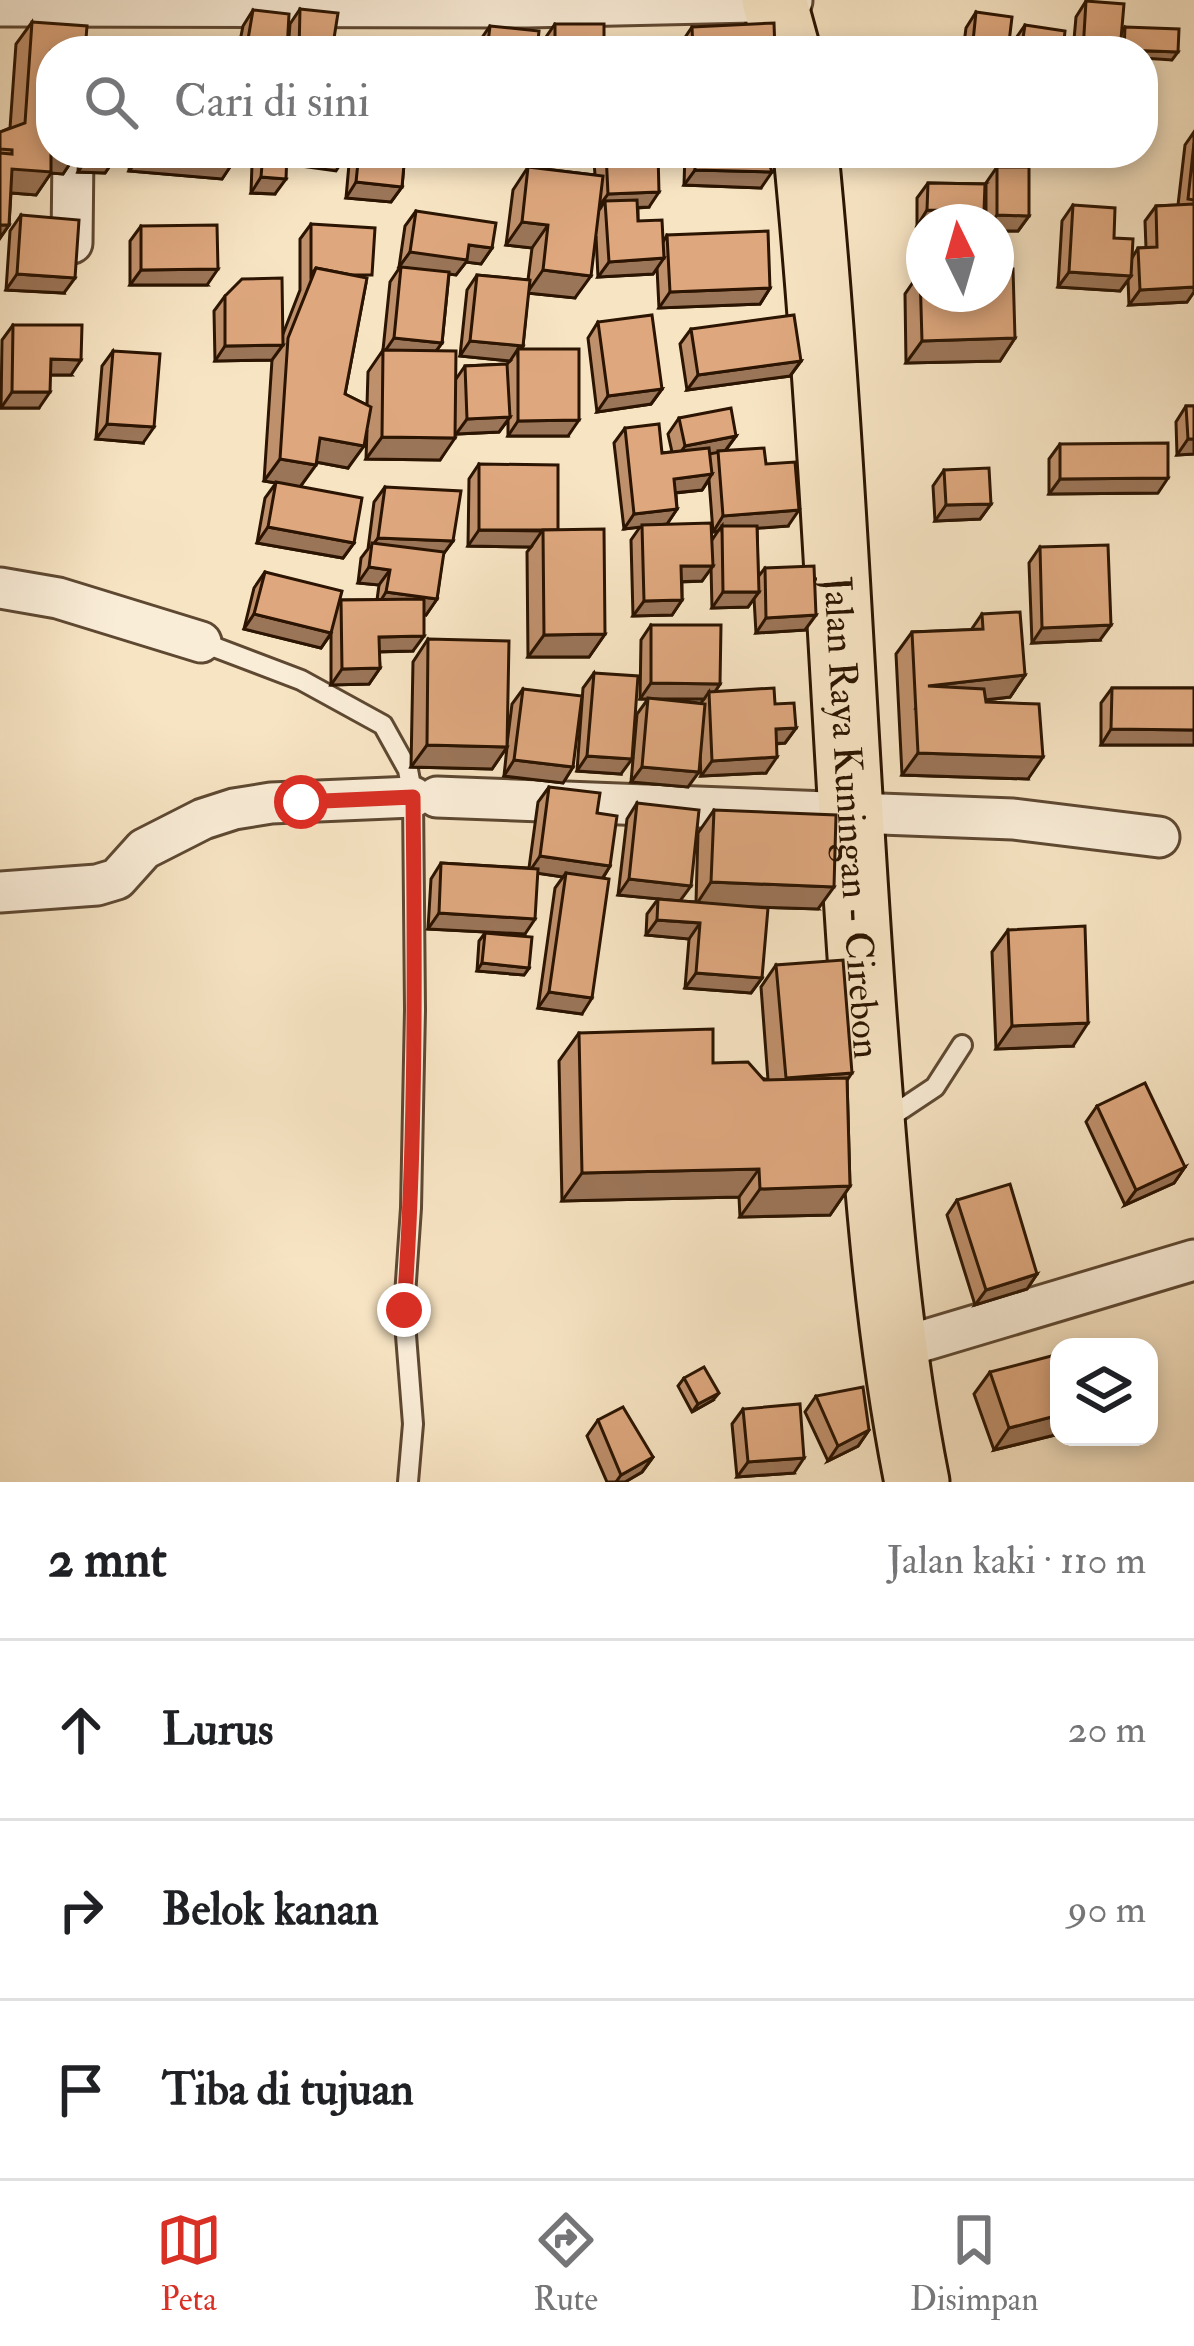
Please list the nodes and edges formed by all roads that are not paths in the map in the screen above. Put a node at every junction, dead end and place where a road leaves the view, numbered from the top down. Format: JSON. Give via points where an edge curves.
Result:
{"nodes":[{"id":1,"x":0,"y":6,"type":"edge"},
{"id":2,"x":86,"y":6,"type":"junction"},
{"id":3,"x":786,"y":14,"type":"edge"},
{"id":4,"x":83,"y":36,"type":"edge"},
{"id":5,"x":73,"y":168,"type":"edge"},
{"id":6,"x":807,"y":168,"type":"edge"},
{"id":7,"x":72,"y":243,"type":"edge"},
{"id":8,"x":0,"y":588,"type":"edge"},
{"id":9,"x":201,"y":642,"type":"joint"},
{"id":10,"x":425,"y":797,"type":"junction"},
{"id":11,"x":849,"y":811,"type":"junction"},
{"id":12,"x":1159,"y":837,"type":"dead end"},
{"id":13,"x":0,"y":892,"type":"edge"},
{"id":14,"x":962,"y":1045,"type":"dead end"},
{"id":15,"x":874,"y":1152,"type":"junction"},
{"id":16,"x":1194,"y":1260,"type":"edge"},
{"id":17,"x":892,"y":1330,"type":"junction"},
{"id":18,"x":904,"y":1481,"type":"edge"},
{"id":19,"x":407,"y":1482,"type":"edge"}],
"edges":[{"from":1,"to":2,"type":"street"},
{"from":2,"to":3,"type":"street"},
{"from":2,"to":4,"type":"street"},
{"from":5,"to":7,"type":"street"},
{"from":6,"to":11,"type":"highway","name":"Jalan Raya Kuningan - Cirebon","via":[[827,372]]},
{"from":8,"to":9,"type":"street"},
{"from":9,"to":10,"type":"lane","via":[[301,680],[383,725]]},
{"from":10,"to":11,"type":"street"},
{"from":10,"to":13,"type":"street","via":[[234,809],[144,849],[117,879]]},
{"from":10,"to":19,"type":"lane","via":[[404,1310],[412,1424]]},
{"from":11,"to":12,"type":"street","via":[[1013,818]]},
{"from":11,"to":15,"type":"highway","name":"Jalan Raya Kuningan - Cirebon"},
{"from":14,"to":15,"type":"lane"},
{"from":15,"to":17,"type":"highway","name":"Jalan Raya Kuningan - Cirebon"},
{"from":16,"to":17,"type":"street"},
{"from":17,"to":18,"type":"highway","name":"Jalan Raya Kuningan - Cirebon"}]}
